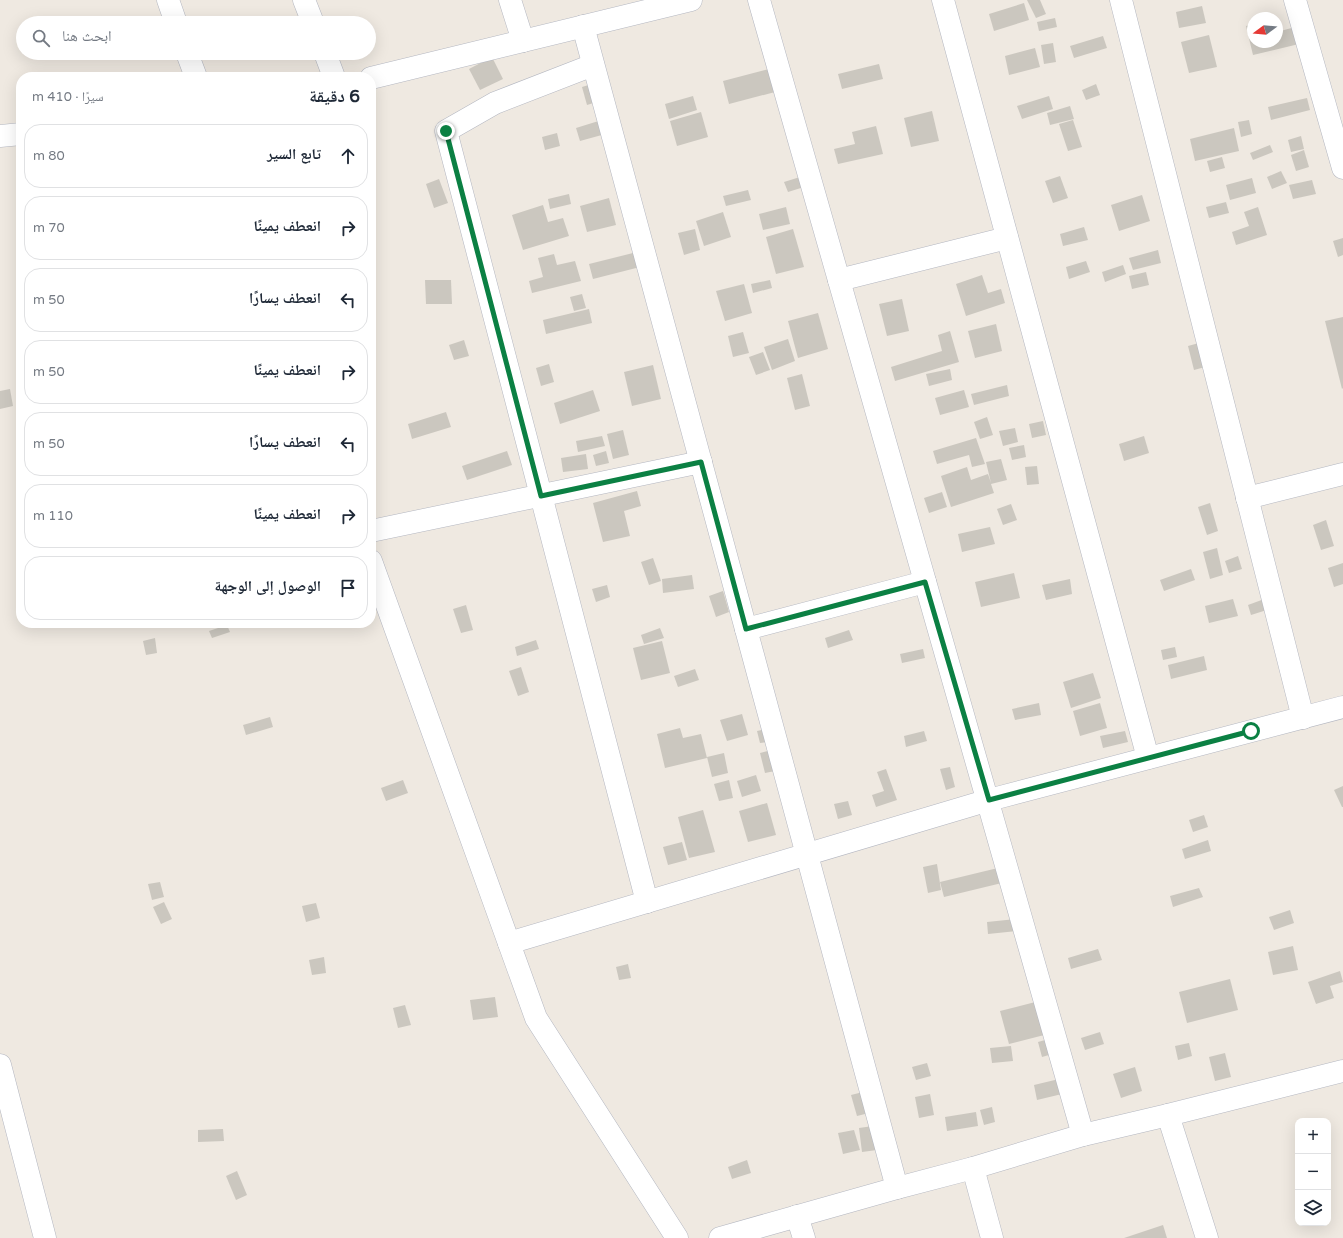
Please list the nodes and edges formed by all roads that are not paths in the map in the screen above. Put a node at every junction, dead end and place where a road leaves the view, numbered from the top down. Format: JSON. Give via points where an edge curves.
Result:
{"nodes":[{"id":1,"x":168,"y":0,"type":"edge"},
{"id":2,"x":304,"y":0,"type":"edge"},
{"id":3,"x":510,"y":0,"type":"edge"},
{"id":4,"x":691,"y":0,"type":"edge"},
{"id":5,"x":759,"y":0,"type":"edge"},
{"id":6,"x":943,"y":0,"type":"edge"},
{"id":7,"x":1121,"y":0,"type":"edge"},
{"id":8,"x":1295,"y":0,"type":"edge"},
{"id":9,"x":174,"y":16,"type":"edge"},
{"id":10,"x":310,"y":16,"type":"edge"},
{"id":11,"x":583,"y":26,"type":"junction"},
{"id":12,"x":523,"y":41,"type":"junction"},
{"id":13,"x":190,"y":60,"type":"edge"},
{"id":14,"x":328,"y":60,"type":"edge"},
{"id":15,"x":593,"y":65,"type":"junction"},
{"id":16,"x":194,"y":72,"type":"edge"},
{"id":17,"x":332,"y":72,"type":"edge"},
{"id":18,"x":376,"y":77,"type":"edge"},
{"id":19,"x":16,"y":134,"type":"edge"},
{"id":20,"x":0,"y":136,"type":"edge"},
{"id":21,"x":1341,"y":155,"type":"edge"},
{"id":22,"x":1007,"y":238,"type":"junction"},
{"id":23,"x":839,"y":280,"type":"junction"},
{"id":24,"x":701,"y":462,"type":"junction"},
{"id":25,"x":1343,"y":474,"type":"edge"},
{"id":26,"x":541,"y":496,"type":"junction"},
{"id":27,"x":1247,"y":498,"type":"junction"},
{"id":28,"x":376,"y":530,"type":"edge"},
{"id":29,"x":376,"y":574,"type":"edge"},
{"id":30,"x":925,"y":582,"type":"junction"},
{"id":31,"x":746,"y":629,"type":"junction"},
{"id":32,"x":1343,"y":707,"type":"edge"},
{"id":33,"x":1303,"y":718,"type":"junction"},
{"id":34,"x":1148,"y":758,"type":"junction"},
{"id":35,"x":989,"y":800,"type":"junction"},
{"id":36,"x":807,"y":854,"type":"junction"},
{"id":37,"x":647,"y":902,"type":"junction"},
{"id":38,"x":509,"y":943,"type":"junction"},
{"id":39,"x":0,"y":1065,"type":"edge"},
{"id":40,"x":1343,"y":1071,"type":"edge"},
{"id":41,"x":1168,"y":1115,"type":"junction"},
{"id":42,"x":1083,"y":1135,"type":"junction"},
{"id":43,"x":973,"y":1168,"type":"junction"},
{"id":44,"x":897,"y":1188,"type":"junction"},
{"id":45,"x":797,"y":1216,"type":"junction"},
{"id":46,"x":45,"y":1238,"type":"edge"},
{"id":47,"x":677,"y":1238,"type":"edge"},
{"id":48,"x":720,"y":1238,"type":"edge"},
{"id":49,"x":804,"y":1238,"type":"edge"},
{"id":50,"x":992,"y":1238,"type":"edge"},
{"id":51,"x":1207,"y":1238,"type":"edge"}],
"edges":[{"from":1,"to":9,"type":"street"},
{"from":2,"to":10,"type":"street"},
{"from":3,"to":12,"type":"street"},
{"from":4,"to":11,"type":"street"},
{"from":5,"to":23,"type":"street"},
{"from":6,"to":22,"type":"street"},
{"from":7,"to":27,"type":"street"},
{"from":8,"to":21,"type":"street"},
{"from":11,"to":12,"type":"street"},
{"from":11,"to":15,"type":"street"},
{"from":12,"to":18,"type":"street"},
{"from":13,"to":16,"type":"street"},
{"from":14,"to":17,"type":"street"},
{"from":15,"to":24,"type":"street"},
{"from":15,"to":26,"type":"street","via":[[495,103],[446,131]]},
{"from":19,"to":20,"type":"street"},
{"from":22,"to":23,"type":"street"},
{"from":22,"to":34,"type":"street"},
{"from":23,"to":30,"type":"street"},
{"from":24,"to":26,"type":"street"},
{"from":24,"to":31,"type":"street"},
{"from":25,"to":27,"type":"street"},
{"from":26,"to":28,"type":"street"},
{"from":26,"to":37,"type":"street"},
{"from":27,"to":33,"type":"street"},
{"from":29,"to":38,"type":"street"},
{"from":30,"to":31,"type":"street"},
{"from":30,"to":35,"type":"street"},
{"from":31,"to":36,"type":"street"},
{"from":32,"to":33,"type":"street"},
{"from":33,"to":34,"type":"street"},
{"from":34,"to":35,"type":"street"},
{"from":35,"to":36,"type":"street"},
{"from":35,"to":42,"type":"street"},
{"from":36,"to":37,"type":"street"},
{"from":36,"to":44,"type":"street"},
{"from":37,"to":38,"type":"street"},
{"from":38,"to":47,"type":"street","via":[[536,1018]]},
{"from":39,"to":46,"type":"street"},
{"from":40,"to":41,"type":"street"},
{"from":41,"to":42,"type":"street"},
{"from":41,"to":51,"type":"street"},
{"from":42,"to":43,"type":"street"},
{"from":43,"to":44,"type":"street"},
{"from":43,"to":50,"type":"street"},
{"from":44,"to":45,"type":"street"},
{"from":45,"to":48,"type":"street"},
{"from":45,"to":49,"type":"street"}]}
